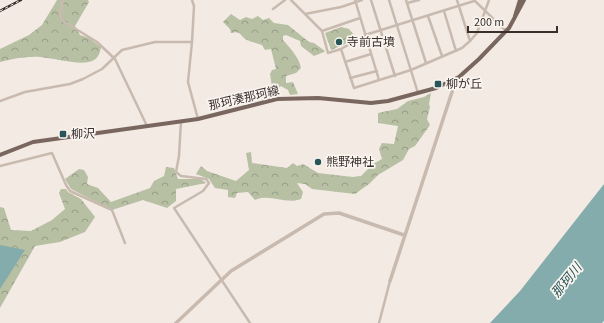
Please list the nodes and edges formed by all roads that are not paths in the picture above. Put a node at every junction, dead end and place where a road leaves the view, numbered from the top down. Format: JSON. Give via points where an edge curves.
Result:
{"nodes":[{"id":1,"x":62,"y":0,"type":"edge"},
{"id":2,"x":192,"y":0,"type":"edge"},
{"id":3,"x":285,"y":0,"type":"edge"},
{"id":4,"x":291,"y":0,"type":"edge"},
{"id":5,"x":362,"y":0,"type":"edge"},
{"id":6,"x":371,"y":0,"type":"edge"},
{"id":7,"x":389,"y":0,"type":"edge"},
{"id":8,"x":419,"y":0,"type":"edge"},
{"id":9,"x":457,"y":0,"type":"edge"},
{"id":10,"x":474,"y":0,"type":"edge"},
{"id":11,"x":489,"y":0,"type":"edge"},
{"id":12,"x":520,"y":0,"type":"edge"},
{"id":13,"x":524,"y":0,"type":"edge"},
{"id":14,"x":355,"y":1,"type":"edge"},
{"id":15,"x":407,"y":2,"type":"edge"},
{"id":16,"x":459,"y":6,"type":"junction"},
{"id":17,"x":273,"y":9,"type":"dead end"},
{"id":18,"x":444,"y":11,"type":"junction"},
{"id":19,"x":486,"y":12,"type":"junction"},
{"id":20,"x":305,"y":14,"type":"junction"},
{"id":21,"x":428,"y":16,"type":"junction"},
{"id":22,"x":360,"y":18,"type":"junction"},
{"id":23,"x":514,"y":18,"type":"junction"},
{"id":24,"x":412,"y":20,"type":"junction"},
{"id":25,"x":397,"y":25,"type":"junction"},
{"id":26,"x":381,"y":30,"type":"junction"},
{"id":27,"x":322,"y":31,"type":"junction"},
{"id":28,"x":506,"y":31,"type":"junction"},
{"id":29,"x":365,"y":35,"type":"junction"},
{"id":30,"x":470,"y":41,"type":"junction"},
{"id":31,"x":192,"y":42,"type":"junction"},
{"id":32,"x":341,"y":49,"type":"junction"},
{"id":33,"x":456,"y":50,"type":"junction"},
{"id":34,"x":372,"y":54,"type":"junction"},
{"id":35,"x":442,"y":56,"type":"junction"},
{"id":36,"x":115,"y":59,"type":"junction"},
{"id":37,"x":346,"y":62,"type":"junction"},
{"id":38,"x":426,"y":64,"type":"junction"},
{"id":39,"x":411,"y":70,"type":"junction"},
{"id":40,"x":377,"y":71,"type":"junction"},
{"id":41,"x":395,"y":76,"type":"junction"},
{"id":42,"x":350,"y":78,"type":"junction"},
{"id":43,"x":379,"y":80,"type":"junction"},
{"id":44,"x":451,"y":82,"type":"junction"},
{"id":45,"x":418,"y":93,"type":"junction"},
{"id":46,"x":0,"y":101,"type":"edge"},
{"id":47,"x":198,"y":119,"type":"junction"},
{"id":48,"x":181,"y":121,"type":"junction"},
{"id":49,"x":147,"y":126,"type":"junction"},
{"id":50,"x":0,"y":155,"type":"edge"},
{"id":51,"x":0,"y":166,"type":"edge"},
{"id":52,"x":404,"y":235,"type":"junction"},
{"id":53,"x":125,"y":243,"type":"dead end"},
{"id":54,"x":222,"y":279,"type":"junction"},
{"id":55,"x":390,"y":281,"type":"joint"},
{"id":56,"x":176,"y":323,"type":"edge"},
{"id":57,"x":250,"y":323,"type":"edge"},
{"id":58,"x":379,"y":323,"type":"edge"}],
"edges":[{"from":1,"to":36,"type":"street","via":[[60,14],[63,21],[97,42]]},
{"from":2,"to":31,"type":"street"},
{"from":3,"to":17,"type":"street"},
{"from":4,"to":20,"type":"street"},
{"from":5,"to":14,"type":"street"},
{"from":6,"to":26,"type":"street"},
{"from":7,"to":25,"type":"street"},
{"from":8,"to":15,"type":"street"},
{"from":9,"to":16,"type":"street"},
{"from":10,"to":16,"type":"street"},
{"from":10,"to":19,"type":"street"},
{"from":11,"to":19,"type":"street"},
{"from":12,"to":23,"type":"main road","name":"那珂湊那珂線"},
{"from":13,"to":23,"type":"main road","name":"那珂湊那珂線"},
{"from":14,"to":20,"type":"street"},
{"from":14,"to":22,"type":"street"},
{"from":15,"to":24,"type":"street"},
{"from":16,"to":18,"type":"street"},
{"from":16,"to":30,"type":"street"},
{"from":18,"to":21,"type":"street"},
{"from":18,"to":33,"type":"street"},
{"from":19,"to":28,"type":"street"},
{"from":19,"to":30,"type":"street","via":[[477,33]]},
{"from":20,"to":27,"type":"street"},
{"from":21,"to":24,"type":"street"},
{"from":21,"to":35,"type":"street"},
{"from":22,"to":27,"type":"street"},
{"from":22,"to":29,"type":"street"},
{"from":23,"to":28,"type":"main road","name":"那珂湊那珂線"},
{"from":24,"to":25,"type":"street"},
{"from":24,"to":38,"type":"street"},
{"from":25,"to":26,"type":"street"},
{"from":25,"to":39,"type":"street"},
{"from":26,"to":29,"type":"street"},
{"from":26,"to":41,"type":"street"},
{"from":27,"to":32,"type":"street","via":[[328,53]]},
{"from":28,"to":44,"type":"main road","name":"那珂湊那珂線","via":[[472,67]]},
{"from":29,"to":32,"type":"street"},
{"from":29,"to":34,"type":"street"},
{"from":30,"to":33,"type":"street"},
{"from":31,"to":36,"type":"street","via":[[155,42],[122,50]]},
{"from":31,"to":47,"type":"street","via":[[188,82]]},
{"from":32,"to":37,"type":"street"},
{"from":33,"to":35,"type":"street"},
{"from":34,"to":37,"type":"street"},
{"from":34,"to":40,"type":"street"},
{"from":35,"to":38,"type":"street"},
{"from":36,"to":46,"type":"street","via":[[96,74],[70,84],[25,92]]},
{"from":36,"to":49,"type":"street"},
{"from":37,"to":42,"type":"street"},
{"from":38,"to":39,"type":"street"},
{"from":39,"to":41,"type":"street"},
{"from":39,"to":45,"type":"street"},
{"from":40,"to":42,"type":"street"},
{"from":40,"to":43,"type":"street"},
{"from":41,"to":43,"type":"street"},
{"from":42,"to":43,"type":"street","via":[[354,88]]},
{"from":44,"to":45,"type":"main road","name":"那珂湊那珂線"},
{"from":44,"to":52,"type":"street","via":[[453,89]]},
{"from":45,"to":47,"type":"main road","name":"那珂湊那珂線","via":[[364,104],[318,98],[277,99]]},
{"from":47,"to":48,"type":"main road","name":"那珂湊那珂線"},
{"from":48,"to":49,"type":"main road","name":"那珂湊那珂線"},
{"from":48,"to":54,"type":"street","via":[[180,156],[176,172],[181,176],[206,179],[209,183],[203,191],[174,208]]},
{"from":49,"to":50,"type":"main road","name":"那珂湊那珂線","via":[[38,140]]},
{"from":51,"to":53,"type":"street","via":[[52,153],[70,190],[112,210]]},
{"from":52,"to":54,"type":"street","via":[[339,213],[329,213],[257,254]]},
{"from":52,"to":55,"type":"street"},
{"from":54,"to":56,"type":"street"},
{"from":54,"to":57,"type":"street"},
{"from":55,"to":58,"type":"street"}]}
